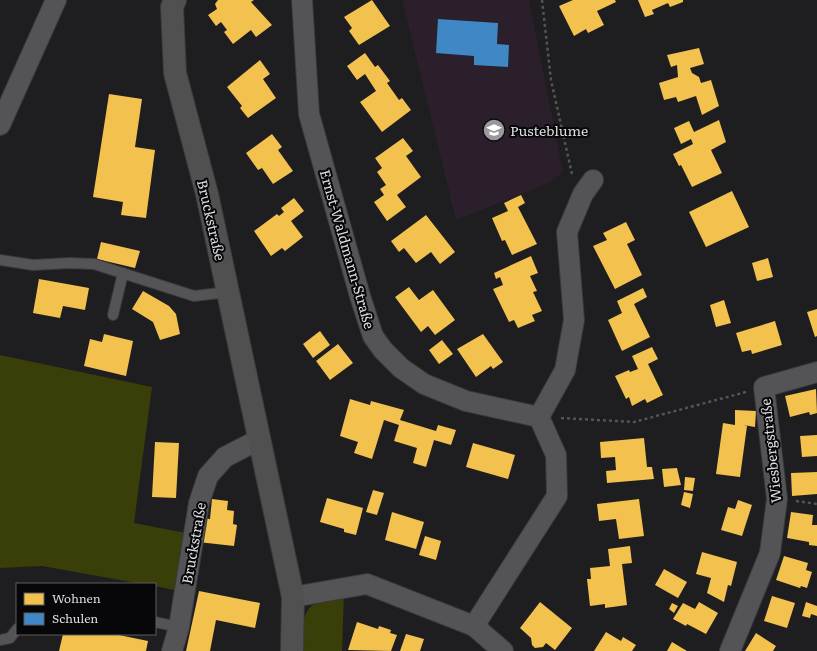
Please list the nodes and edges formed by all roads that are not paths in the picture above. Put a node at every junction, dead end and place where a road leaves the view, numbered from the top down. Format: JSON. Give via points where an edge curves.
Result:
{"nodes":[{"id":1,"x":56,"y":0,"type":"edge"},
{"id":2,"x":174,"y":0,"type":"edge"},
{"id":3,"x":302,"y":0,"type":"edge"},
{"id":4,"x":0,"y":125,"type":"edge"},
{"id":5,"x":588,"y":187,"type":"road end"},
{"id":6,"x":0,"y":260,"type":"edge"},
{"id":7,"x":122,"y":273,"type":"junction"},
{"id":8,"x":228,"y":292,"type":"junction"},
{"id":9,"x":113,"y":315,"type":"dead end"},
{"id":10,"x":817,"y":372,"type":"edge"},
{"id":11,"x":539,"y":417,"type":"junction"},
{"id":12,"x":260,"y":439,"type":"junction"},
{"id":13,"x":293,"y":597,"type":"junction"},
{"id":14,"x":156,"y":622,"type":"edge"},
{"id":15,"x":474,"y":626,"type":"junction"},
{"id":16,"x":179,"y":627,"type":"junction"},
{"id":17,"x":16,"y":630,"type":"edge"},
{"id":18,"x":0,"y":640,"type":"edge"},
{"id":19,"x":172,"y":651,"type":"edge"},
{"id":20,"x":292,"y":651,"type":"edge"},
{"id":21,"x":503,"y":651,"type":"edge"},
{"id":22,"x":730,"y":651,"type":"edge"}],
"edges":[{"from":1,"to":4,"type":"street"},
{"from":2,"to":8,"type":"street","name":"Bruckstraße","via":[[172,8],[175,73],[207,194]]},
{"from":3,"to":11,"type":"street","name":"Ernst-Waldmann-Straße","via":[[309,114],[373,336],[400,368],[424,384],[466,401]]},
{"from":5,"to":11,"type":"street","via":[[567,232],[574,320],[565,370]]},
{"from":6,"to":7,"type":"lane","via":[[33,265],[94,264]]},
{"from":7,"to":8,"type":"lane","via":[[194,296]]},
{"from":7,"to":9,"type":"lane"},
{"from":8,"to":12,"type":"street","name":"Bruckstraße"},
{"from":10,"to":22,"type":"street","name":"Wiesbergstraße","via":[[764,387],[777,499],[770,553]]},
{"from":11,"to":15,"type":"street","via":[[556,455],[557,496]]},
{"from":12,"to":13,"type":"street","name":"Bruckstraße"},
{"from":12,"to":16,"type":"street","name":"Bruckstraße","via":[[225,457],[208,476],[199,502]]},
{"from":13,"to":15,"type":"street","via":[[367,584]]},
{"from":13,"to":20,"type":"street","name":"Bruckstraße"},
{"from":14,"to":16,"type":"lane"},
{"from":15,"to":21,"type":"street"},
{"from":16,"to":19,"type":"street","name":"Bruckstraße"},
{"from":17,"to":18,"type":"lane","via":[[10,638]]}]}
